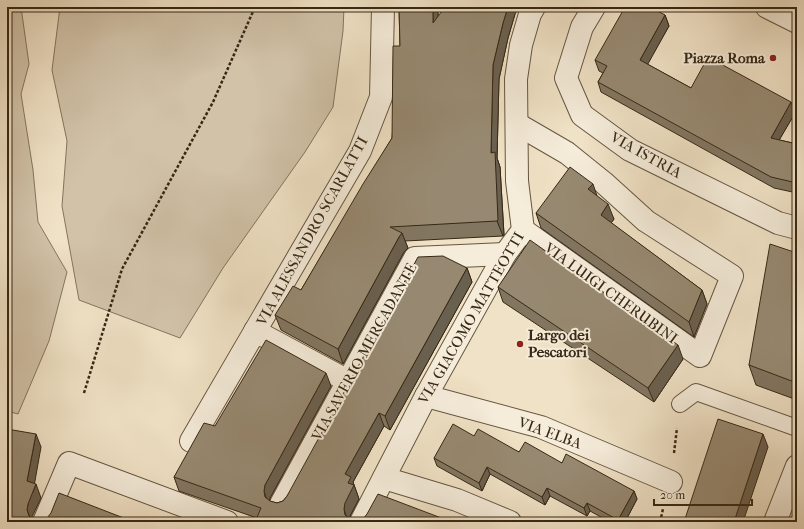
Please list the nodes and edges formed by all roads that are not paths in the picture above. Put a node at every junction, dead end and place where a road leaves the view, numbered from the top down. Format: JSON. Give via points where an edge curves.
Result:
{"nodes":[{"id":1,"x":383,"y":7,"type":"edge"},
{"id":2,"x":534,"y":7,"type":"edge"},
{"id":3,"x":594,"y":7,"type":"edge"},
{"id":4,"x":767,"y":7,"type":"edge"},
{"id":5,"x":797,"y":22,"type":"edge"},
{"id":6,"x":517,"y":124,"type":"junction"},
{"id":7,"x":797,"y":228,"type":"edge"},
{"id":8,"x":523,"y":230,"type":"junction"},
{"id":9,"x":505,"y":254,"type":"junction"},
{"id":10,"x":256,"y":331,"type":"junction"},
{"id":11,"x":348,"y":381,"type":"junction"},
{"id":12,"x":426,"y":396,"type":"junction"},
{"id":13,"x":680,"y":404,"type":"dead end"},
{"id":14,"x":797,"y":428,"type":"edge"},
{"id":15,"x":191,"y":441,"type":"dead end"},
{"id":16,"x":797,"y":466,"type":"edge"},
{"id":17,"x":384,"y":478,"type":"junction"},
{"id":18,"x":671,"y":482,"type":"dead end"},
{"id":19,"x":281,"y":504,"type":"edge"},
{"id":20,"x":44,"y":522,"type":"edge"},
{"id":21,"x":227,"y":522,"type":"edge"},
{"id":22,"x":361,"y":522,"type":"edge"},
{"id":23,"x":510,"y":522,"type":"edge"},
{"id":24,"x":775,"y":522,"type":"edge"}],
"edges":[{"from":1,"to":10,"type":"street","name":"VIA ALESSANDRO SCARLATTI","via":[[381,97],[360,151]]},
{"from":2,"to":6,"type":"street","name":"VIA GIACOMO MATTEOTTI","via":[[521,45],[516,79]]},
{"from":3,"to":7,"type":"street","name":"VIA ISTRIA","via":[[582,27],[566,78],[582,115],[630,150],[778,223]]},
{"from":4,"to":5,"type":"street"},
{"from":6,"to":8,"type":"street","name":"VIA GIACOMO MATTEOTTI","via":[[517,181]]},
{"from":6,"to":8,"type":"street","name":"VIA LUIGI CHERUBINI","via":[[567,153],[646,221],[732,276],[700,356]]},
{"from":8,"to":9,"type":"street","name":"VIA GIACOMO MATTEOTTI"},
{"from":9,"to":11,"type":"street","name":"VIA SAVERIO MERCADANTE","via":[[415,258]]},
{"from":9,"to":12,"type":"street","name":"VIA GIACOMO MATTEOTTI"},
{"from":10,"to":11,"type":"street"},
{"from":10,"to":15,"type":"street","name":"VIA ALESSANDRO SCARLATTI"},
{"from":11,"to":19,"type":"street","name":"VIA SAVERIO MERCADANTE"},
{"from":12,"to":17,"type":"street","name":"VIA GIACOMO MATTEOTTI"},
{"from":12,"to":18,"type":"street","name":"VIA ELBA","via":[[541,428]]},
{"from":13,"to":14,"type":"lane","via":[[696,392]]},
{"from":16,"to":24,"type":"street"},
{"from":17,"to":22,"type":"street","name":"VIA GIACOMO MATTEOTTI"},
{"from":17,"to":23,"type":"street","via":[[457,500]]},
{"from":20,"to":21,"type":"street","via":[[69,463]]}]}
